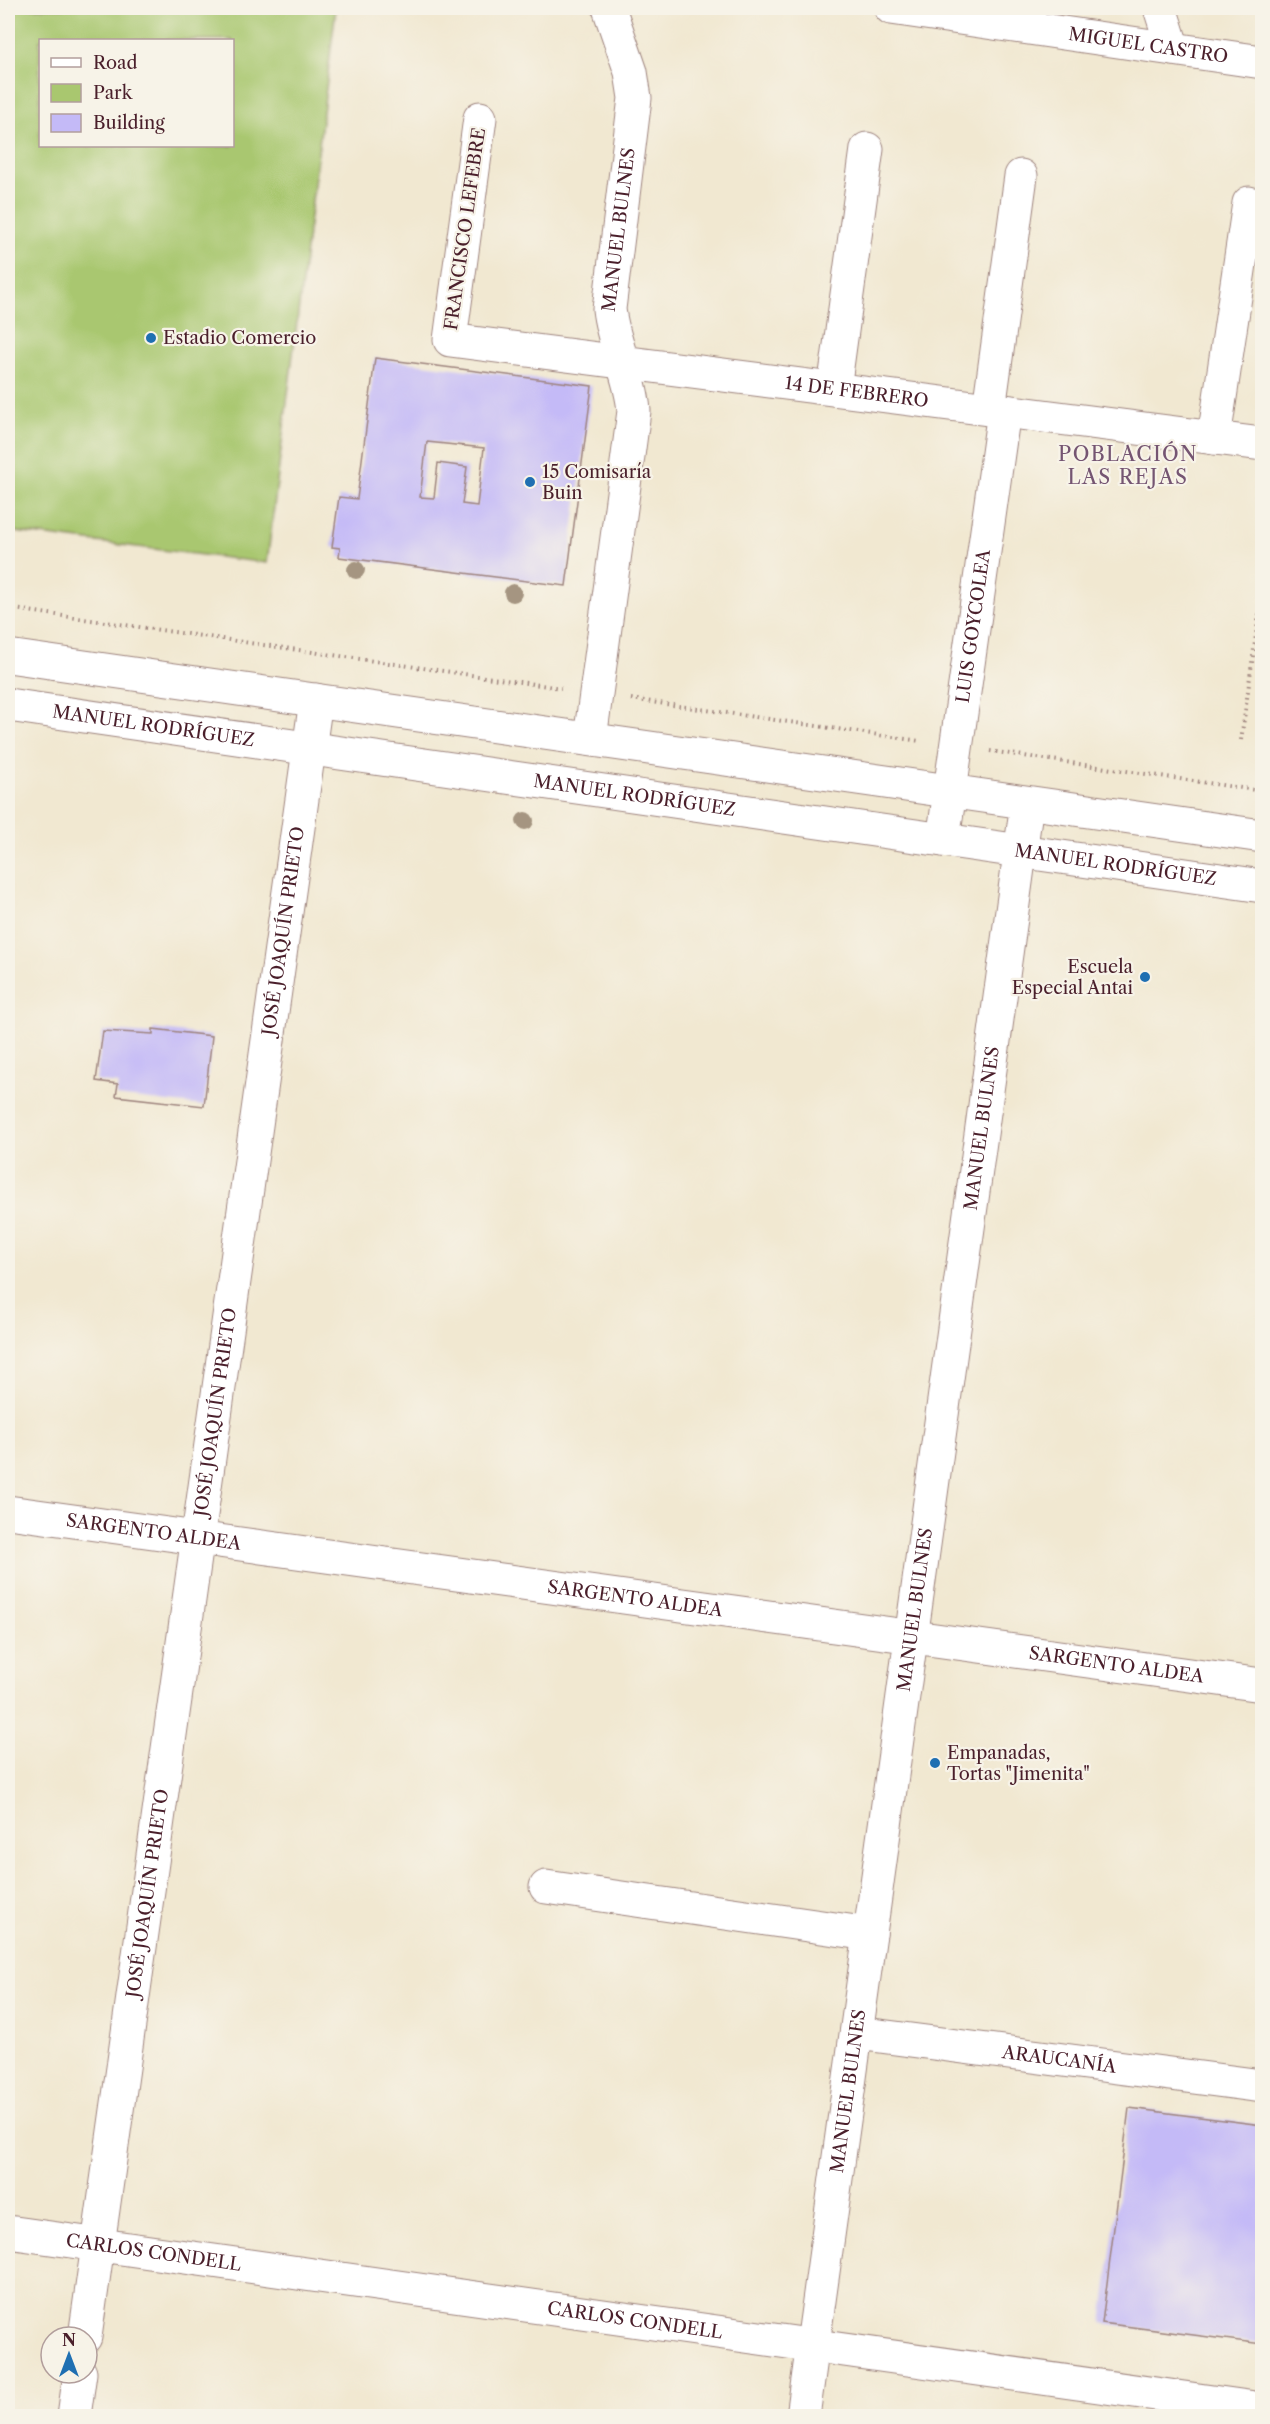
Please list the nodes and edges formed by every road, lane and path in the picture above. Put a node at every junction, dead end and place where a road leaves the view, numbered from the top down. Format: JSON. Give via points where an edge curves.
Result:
{"nodes":[{"id":1,"x":609,"y":8,"type":"edge"},
{"id":2,"x":891,"y":8,"type":"edge"},
{"id":3,"x":1161,"y":8,"type":"edge"},
{"id":4,"x":1173,"y":49,"type":"junction"},
{"id":5,"x":1263,"y":62,"type":"edge"},
{"id":6,"x":480,"y":118,"type":"dead end"},
{"id":7,"x":867,"y":148,"type":"dead end"},
{"id":8,"x":1021,"y":176,"type":"dead end"},
{"id":9,"x":1248,"y":203,"type":"dead end"},
{"id":10,"x":450,"y":340,"type":"joint"},
{"id":11,"x":623,"y":362,"type":"junction"},
{"id":12,"x":834,"y":389,"type":"junction"},
{"id":13,"x":996,"y":410,"type":"junction"},
{"id":14,"x":1214,"y":438,"type":"junction"},
{"id":15,"x":1263,"y":444,"type":"edge"},
{"id":16,"x":1263,"y":593,"type":"edge"},
{"id":17,"x":8,"y":608,"type":"edge"},
{"id":18,"x":8,"y":656,"type":"edge"},
{"id":19,"x":596,"y":694,"type":"junction"},
{"id":20,"x":316,"y":700,"type":"junction"},
{"id":21,"x":8,"y":705,"type":"edge"},
{"id":22,"x":590,"y":739,"type":"junction"},
{"id":23,"x":1241,"y":740,"type":"dead end"},
{"id":24,"x":956,"y":746,"type":"junction"},
{"id":25,"x":310,"y":749,"type":"junction"},
{"id":26,"x":1263,"y":791,"type":"edge"},
{"id":27,"x":950,"y":792,"type":"junction"},
{"id":28,"x":1028,"y":803,"type":"junction"},
{"id":29,"x":1263,"y":836,"type":"edge"},
{"id":30,"x":943,"y":840,"type":"junction"},
{"id":31,"x":1020,"y":851,"type":"junction"},
{"id":32,"x":1263,"y":886,"type":"edge"},
{"id":33,"x":8,"y":1512,"type":"edge"},
{"id":34,"x":198,"y":1539,"type":"junction"},
{"id":35,"x":912,"y":1636,"type":"junction"},
{"id":36,"x":1263,"y":1685,"type":"edge"},
{"id":37,"x":546,"y":1887,"type":"dead end"},
{"id":38,"x":870,"y":1934,"type":"junction"},
{"id":39,"x":857,"y":2033,"type":"junction"},
{"id":40,"x":1263,"y":2086,"type":"edge"},
{"id":41,"x":8,"y":2232,"type":"edge"},
{"id":42,"x":98,"y":2245,"type":"junction"},
{"id":43,"x":87,"y":2325,"type":"edge"},
{"id":44,"x":813,"y":2346,"type":"junction"},
{"id":45,"x":78,"y":2385,"type":"edge"},
{"id":46,"x":1263,"y":2409,"type":"edge"},
{"id":47,"x":74,"y":2416,"type":"edge"},
{"id":48,"x":803,"y":2416,"type":"edge"}],
"edges":[{"from":1,"to":11,"type":"street","name":"MANUEL BULNES","via":[[631,72],[635,98],[610,297],[612,332]]},
{"from":2,"to":4,"type":"street","name":"MIGUEL CASTRO"},
{"from":3,"to":4,"type":"street"},
{"from":4,"to":5,"type":"street","name":"MIGUEL CASTRO"},
{"from":6,"to":10,"type":"street","name":"FRANCISCO LEFEBRE"},
{"from":7,"to":12,"type":"street"},
{"from":8,"to":13,"type":"street","name":"LUIS GOYCOLEA"},
{"from":9,"to":14,"type":"street"},
{"from":10,"to":11,"type":"street","name":"14 DE FEBRERO"},
{"from":11,"to":12,"type":"street","name":"14 DE FEBRERO"},
{"from":11,"to":19,"type":"street","name":"MANUEL BULNES","via":[[633,393],[634,430]]},
{"from":12,"to":13,"type":"street","name":"14 DE FEBRERO"},
{"from":13,"to":14,"type":"street","name":"14 DE FEBRERO"},
{"from":13,"to":24,"type":"street","name":"LUIS GOYCOLEA"},
{"from":14,"to":15,"type":"street","name":"14 DE FEBRERO"},
{"from":16,"to":23,"type":"path"},
{"from":17,"to":19,"type":"path"},
{"from":18,"to":20,"type":"street"},
{"from":19,"to":22,"type":"street","name":"MANUEL BULNES"},
{"from":19,"to":24,"type":"path"},
{"from":20,"to":22,"type":"street"},
{"from":20,"to":25,"type":"street","name":"JOSÉ JOAQUÍN PRIETO"},
{"from":21,"to":25,"type":"street","name":"MANUEL RODRÍGUEZ"},
{"from":22,"to":27,"type":"street"},
{"from":24,"to":26,"type":"path"},
{"from":24,"to":27,"type":"street","name":"LUIS GOYCOLEA"},
{"from":25,"to":30,"type":"street","name":"MANUEL RODRÍGUEZ"},
{"from":25,"to":34,"type":"street","name":"JOSÉ JOAQUÍN PRIETO"},
{"from":27,"to":28,"type":"street"},
{"from":27,"to":30,"type":"street","name":"LUIS GOYCOLEA"},
{"from":28,"to":29,"type":"street"},
{"from":28,"to":31,"type":"street","name":"MANUEL BULNES"},
{"from":30,"to":31,"type":"street","name":"MANUEL RODRÍGUEZ"},
{"from":31,"to":32,"type":"street","name":"MANUEL RODRÍGUEZ"},
{"from":31,"to":35,"type":"street","name":"MANUEL BULNES"},
{"from":33,"to":34,"type":"street","name":"SARGENTO ALDEA"},
{"from":34,"to":35,"type":"street","name":"SARGENTO ALDEA"},
{"from":34,"to":42,"type":"street","name":"JOSÉ JOAQUÍN PRIETO"},
{"from":35,"to":36,"type":"street","name":"SARGENTO ALDEA"},
{"from":35,"to":38,"type":"street","name":"MANUEL BULNES"},
{"from":37,"to":38,"type":"street"},
{"from":38,"to":39,"type":"street","name":"MANUEL BULNES"},
{"from":39,"to":40,"type":"street","name":"ARAUCANÍA"},
{"from":39,"to":44,"type":"street","name":"MANUEL BULNES"},
{"from":41,"to":42,"type":"street","name":"CARLOS CONDELL"},
{"from":42,"to":43,"type":"street","name":"JOSÉ JOAQUÍN PRIETO"},
{"from":42,"to":44,"type":"street","name":"CARLOS CONDELL"},
{"from":44,"to":46,"type":"street","name":"CARLOS CONDELL"},
{"from":44,"to":48,"type":"street","name":"MANUEL BULNES"},
{"from":45,"to":47,"type":"street"}]}
